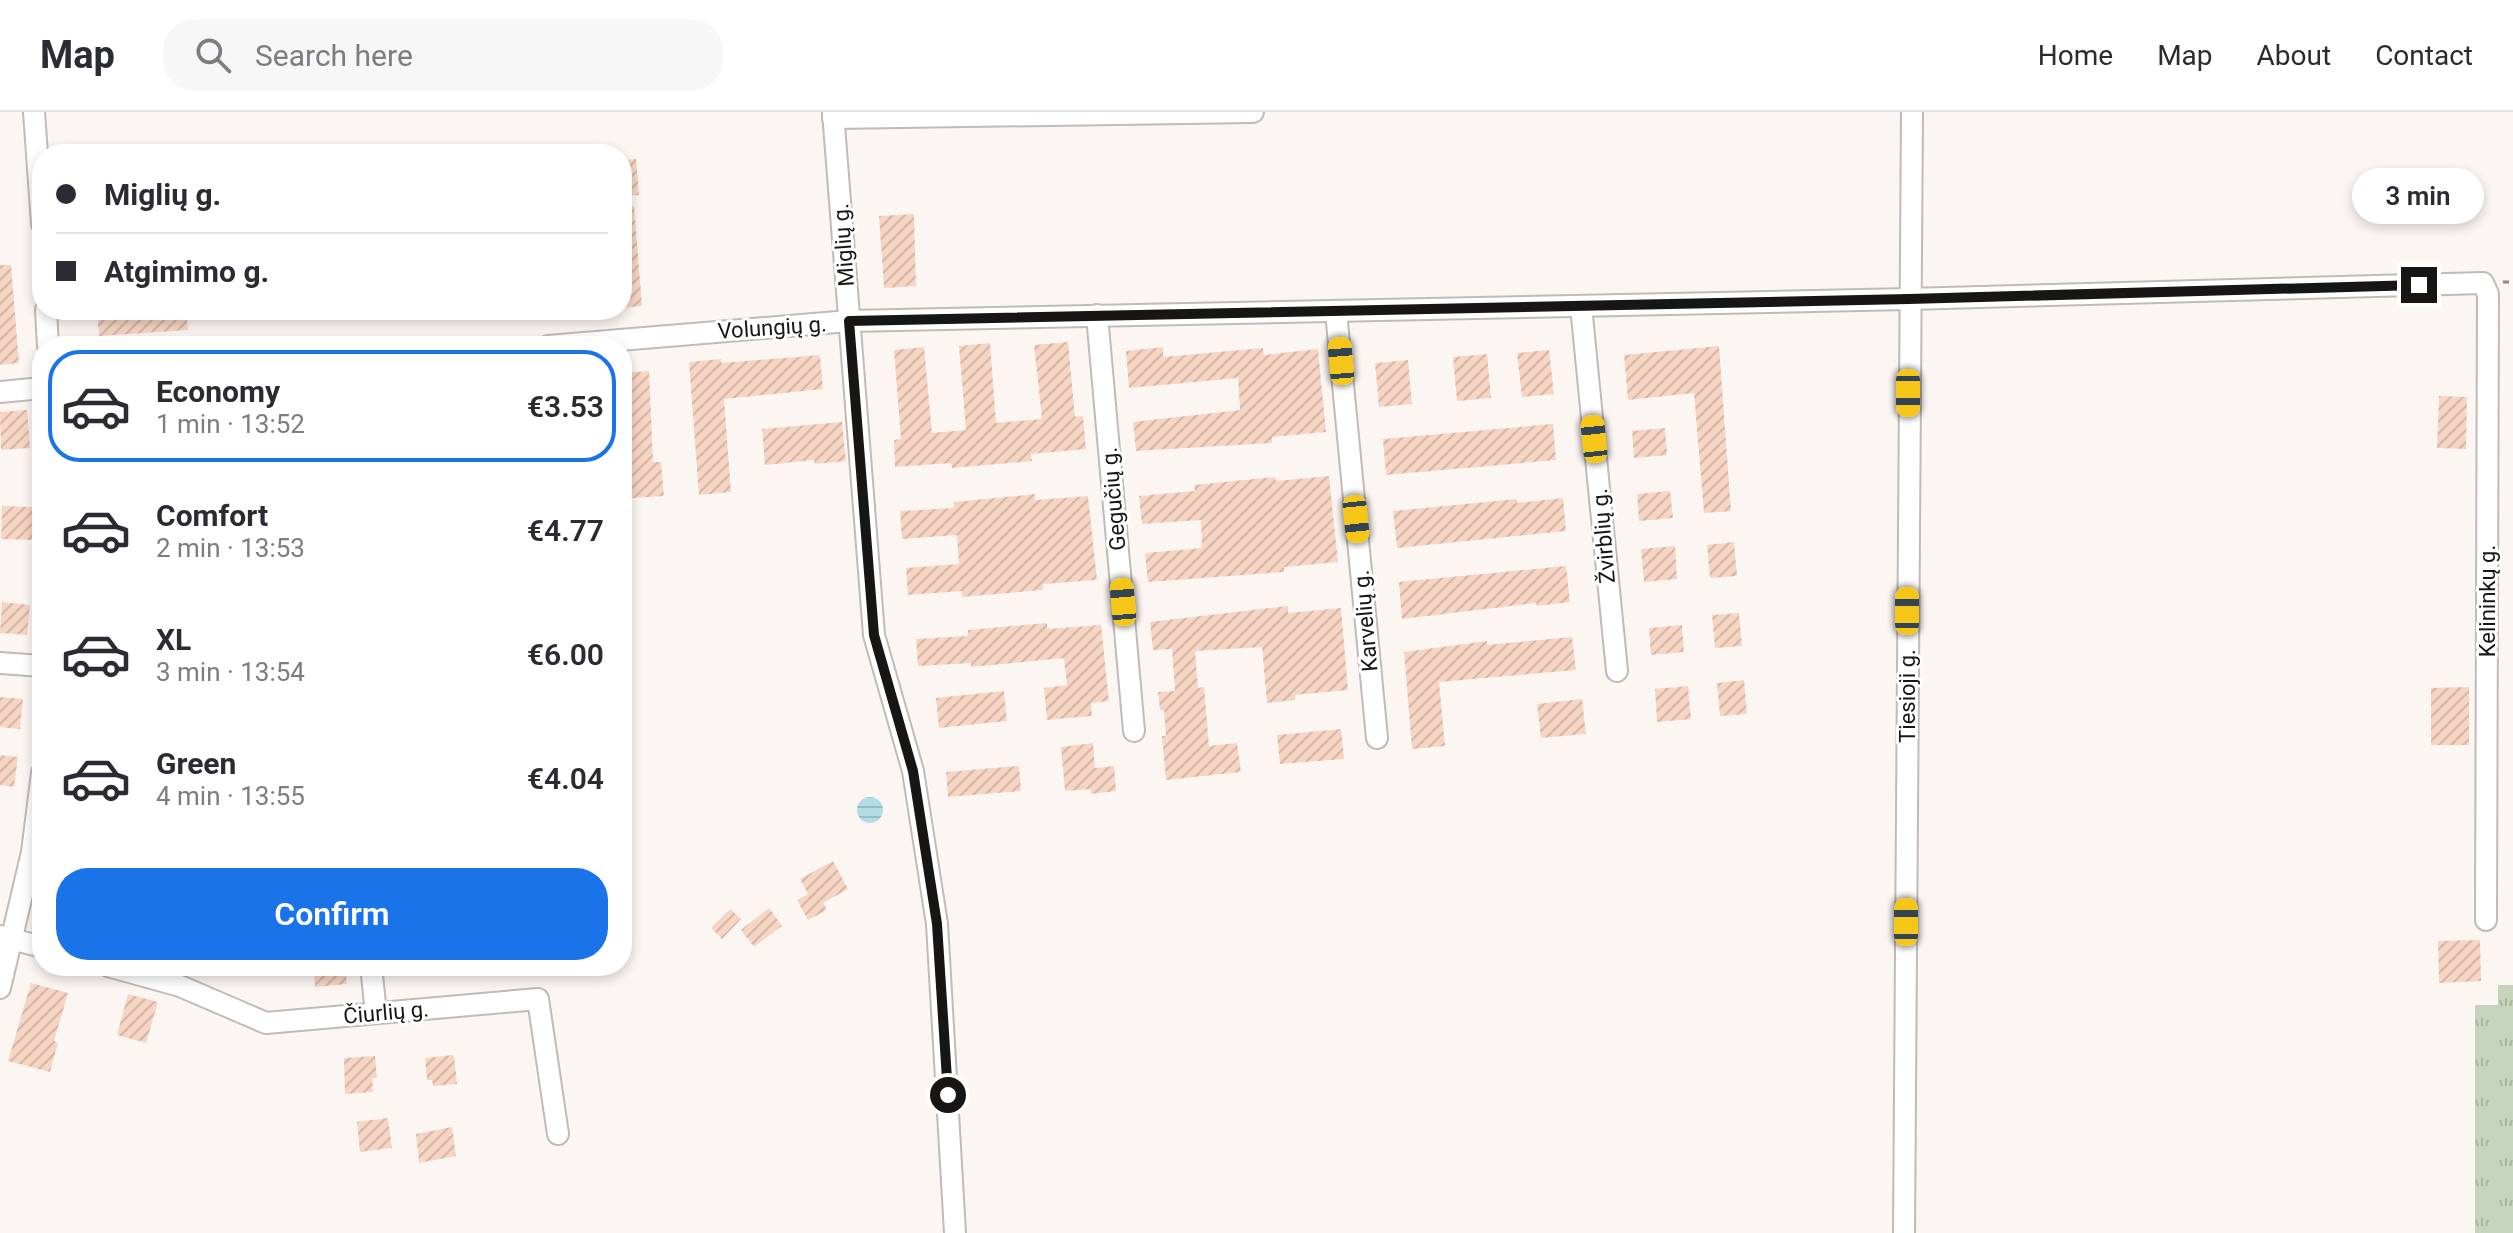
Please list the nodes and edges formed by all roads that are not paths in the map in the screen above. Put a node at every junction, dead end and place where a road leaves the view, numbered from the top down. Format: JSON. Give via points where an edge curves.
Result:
{"nodes":[{"id":1,"x":34,"y":112,"type":"edge"},
{"id":2,"x":1253,"y":112,"type":"edge"},
{"id":3,"x":1912,"y":112,"type":"edge"},
{"id":4,"x":833,"y":115,"type":"edge"},
{"id":5,"x":36,"y":144,"type":"edge"},
{"id":6,"x":2483,"y":283,"type":"joint"},
{"id":7,"x":1909,"y":299,"type":"junction"},
{"id":8,"x":1581,"y":306,"type":"junction"},
{"id":9,"x":1336,"y":312,"type":"junction"},
{"id":10,"x":1097,"y":315,"type":"junction"},
{"id":11,"x":849,"y":321,"type":"junction"},
{"id":12,"x":632,"y":339,"type":"edge"},
{"id":13,"x":32,"y":389,"type":"edge"},
{"id":14,"x":0,"y":392,"type":"edge"},
{"id":15,"x":0,"y":663,"type":"edge"},
{"id":16,"x":32,"y":665,"type":"edge"},
{"id":17,"x":1617,"y":671,"type":"dead end"},
{"id":18,"x":1134,"y":731,"type":"dead end"},
{"id":19,"x":1377,"y":738,"type":"dead end"},
{"id":20,"x":32,"y":852,"type":"edge"},
{"id":21,"x":2486,"y":920,"type":"dead end"},
{"id":22,"x":6,"y":937,"type":"edge"},
{"id":23,"x":32,"y":944,"type":"edge"},
{"id":24,"x":144,"y":976,"type":"edge"},
{"id":25,"x":372,"y":976,"type":"edge"},
{"id":26,"x":0,"y":988,"type":"edge"},
{"id":27,"x":376,"y":1013,"type":"junction"},
{"id":28,"x":558,"y":1134,"type":"dead end"},
{"id":29,"x":955,"y":1233,"type":"edge"},
{"id":30,"x":1904,"y":1233,"type":"edge"}],
"edges":[{"from":1,"to":5,"type":"street"},
{"from":2,"to":4,"type":"street"},
{"from":3,"to":7,"type":"street","name":"Tiesioji g."},
{"from":4,"to":11,"type":"street","name":"Miglių g."},
{"from":6,"to":7,"type":"street","name":"Volungių g."},
{"from":6,"to":21,"type":"street","name":"Kelininkų g.","via":[[2488,294]]},
{"from":7,"to":8,"type":"street","name":"Volungių g."},
{"from":7,"to":30,"type":"street","name":"Tiesioji g."},
{"from":8,"to":9,"type":"street","name":"Volungių g."},
{"from":8,"to":17,"type":"street","name":"Žvirblių g."},
{"from":9,"to":10,"type":"street","name":"Volungių g."},
{"from":9,"to":19,"type":"street","name":"Karvelių g."},
{"from":10,"to":11,"type":"street","name":"Volungių g."},
{"from":10,"to":18,"type":"street","name":"Gegučių g."},
{"from":11,"to":12,"type":"street","name":"Volungių g."},
{"from":11,"to":29,"type":"street","name":"Miglių g.","via":[[874,635],[913,771],[937,924]]},
{"from":13,"to":14,"type":"street"},
{"from":15,"to":16,"type":"street"},
{"from":20,"to":22,"type":"street"},
{"from":22,"to":23,"type":"street"},
{"from":22,"to":26,"type":"street"},
{"from":24,"to":27,"type":"street","name":"Čiurlių g.","via":[[266,1023]]},
{"from":25,"to":27,"type":"street"},
{"from":27,"to":28,"type":"street","name":"Čiurlių g.","via":[[538,999]]}]}
